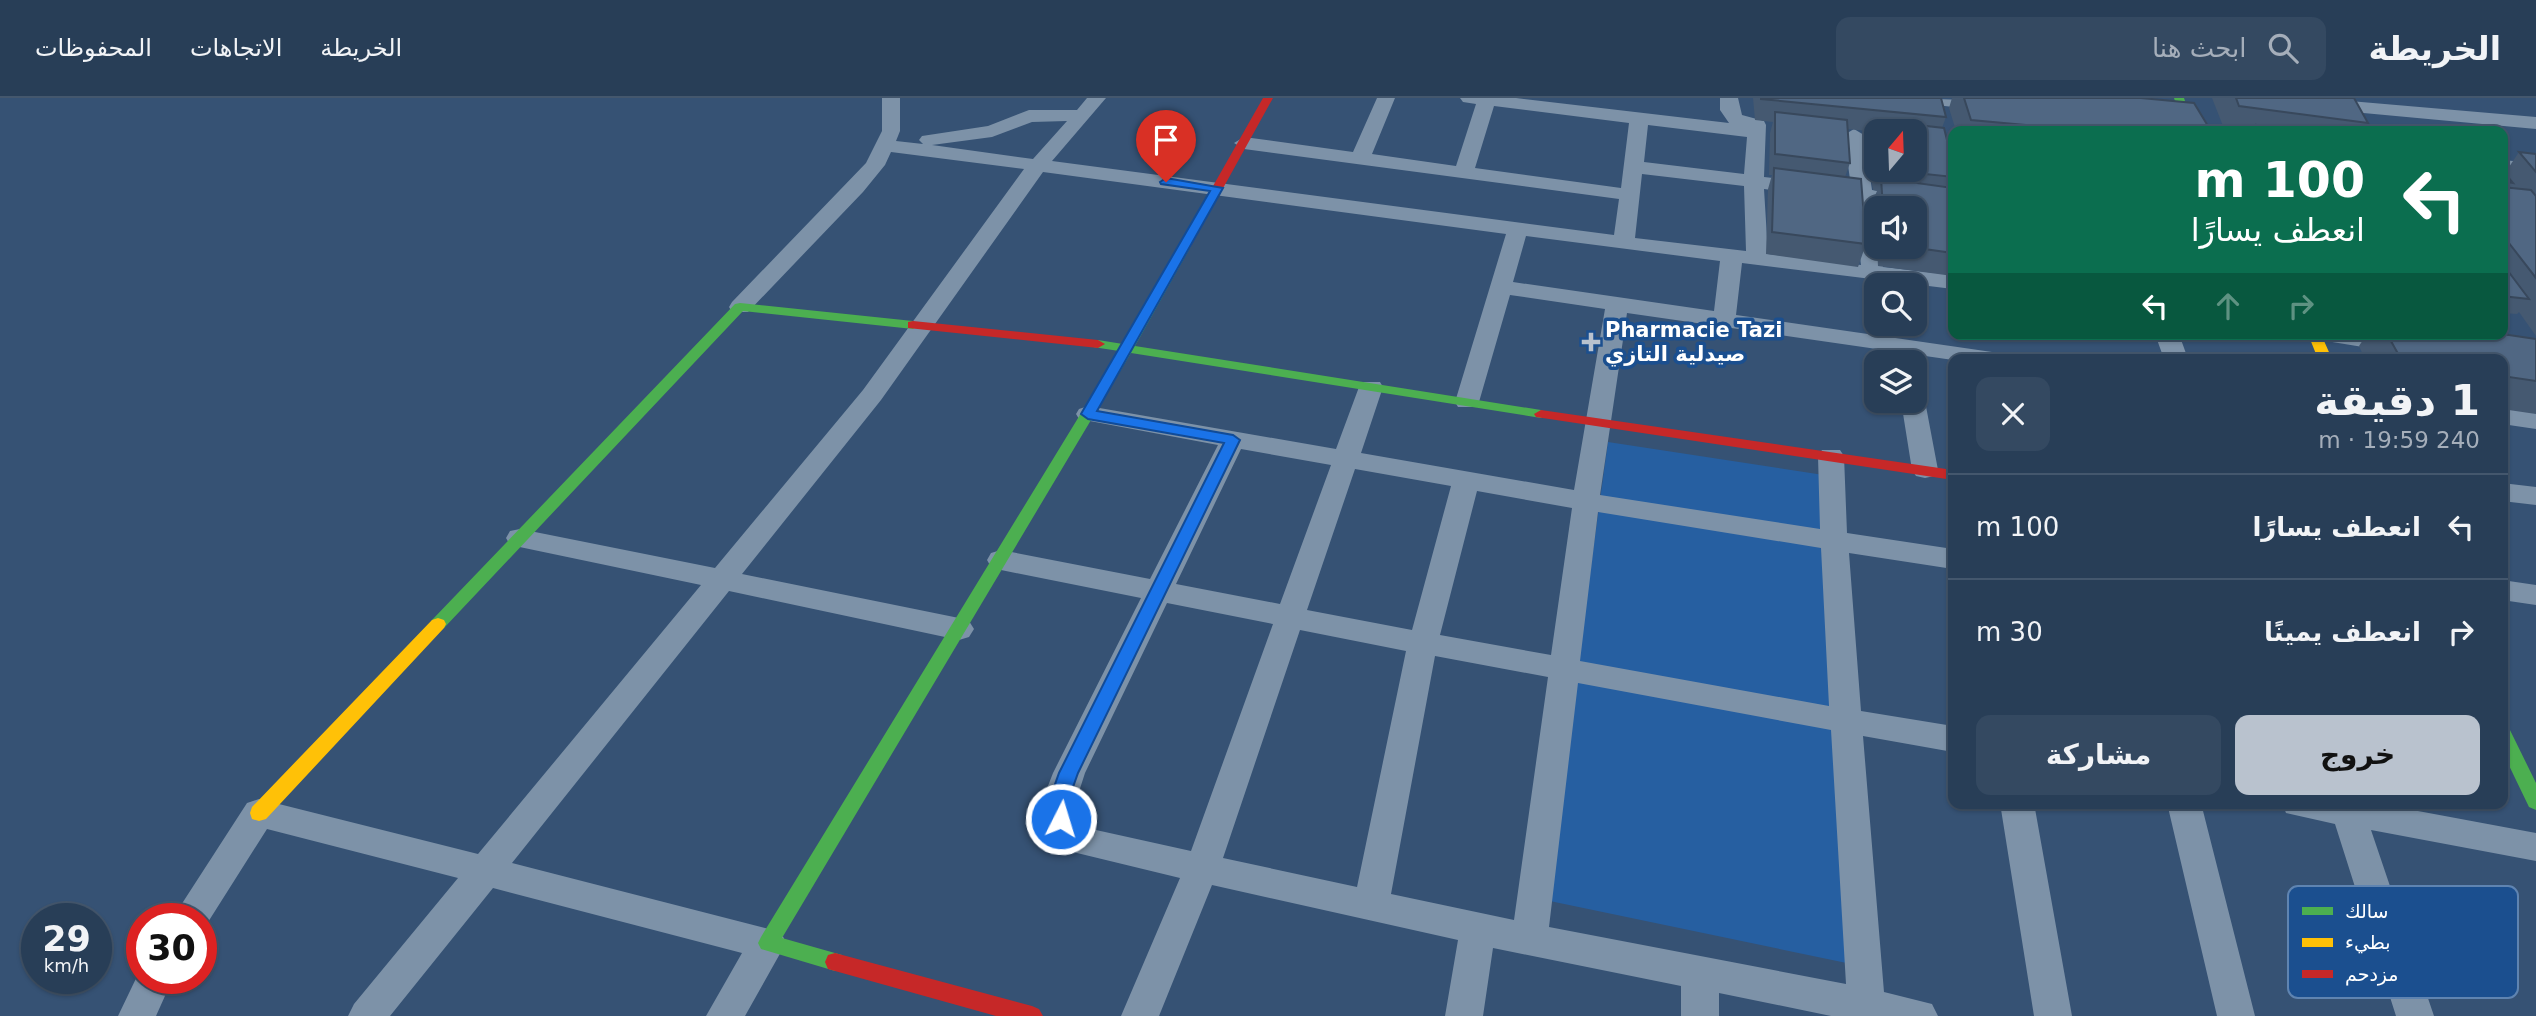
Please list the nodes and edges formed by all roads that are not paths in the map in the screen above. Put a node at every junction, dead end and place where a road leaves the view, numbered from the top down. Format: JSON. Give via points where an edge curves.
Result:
{"nodes":[{"id":1,"x":891,"y":98,"type":"edge"},
{"id":2,"x":1097,"y":98,"type":"edge"},
{"id":3,"x":1268,"y":98,"type":"edge"},
{"id":4,"x":1387,"y":98,"type":"edge"},
{"id":5,"x":1729,"y":98,"type":"edge"},
{"id":6,"x":2179,"y":98,"type":"edge"},
{"id":7,"x":1928,"y":99,"type":"edge"},
{"id":8,"x":1493,"y":100,"type":"edge"},
{"id":9,"x":2336,"y":102,"type":"edge"},
{"id":10,"x":2006,"y":107,"type":"edge"},
{"id":11,"x":1084,"y":114,"type":"junction"},
{"id":12,"x":1639,"y":118,"type":"junction"},
{"id":13,"x":2536,"y":123,"type":"edge"},
{"id":14,"x":2188,"y":126,"type":"edge"},
{"id":15,"x":2348,"y":126,"type":"edge"},
{"id":16,"x":1761,"y":128,"type":"junction"},
{"id":17,"x":1864,"y":137,"type":"edge"},
{"id":18,"x":1244,"y":143,"type":"junction"},
{"id":19,"x":886,"y":145,"type":"junction"},
{"id":20,"x":1927,"y":146,"type":"edge"},
{"id":21,"x":918,"y":147,"type":"junction"},
{"id":22,"x":1948,"y":147,"type":"edge"},
{"id":23,"x":1948,"y":151,"type":"edge"},
{"id":24,"x":1360,"y":159,"type":"junction"},
{"id":25,"x":1037,"y":166,"type":"junction"},
{"id":26,"x":1634,"y":167,"type":"junction"},
{"id":27,"x":2508,"y":167,"type":"edge"},
{"id":28,"x":2536,"y":169,"type":"edge"},
{"id":29,"x":1473,"y":175,"type":"junction"},
{"id":30,"x":1754,"y":180,"type":"junction"},
{"id":31,"x":1217,"y":188,"type":"junction"},
{"id":32,"x":1862,"y":194,"type":"junction"},
{"id":33,"x":1632,"y":195,"type":"junction"},
{"id":34,"x":1948,"y":205,"type":"edge"},
{"id":35,"x":1467,"y":222,"type":"junction"},
{"id":36,"x":1518,"y":229,"type":"junction"},
{"id":37,"x":1624,"y":243,"type":"junction"},
{"id":38,"x":1732,"y":254,"type":"junction"},
{"id":39,"x":1757,"y":257,"type":"junction"},
{"id":40,"x":1873,"y":271,"type":"junction"},
{"id":41,"x":1948,"y":281,"type":"edge"},
{"id":42,"x":1499,"y":287,"type":"junction"},
{"id":43,"x":1617,"y":306,"type":"junction"},
{"id":44,"x":740,"y":307,"type":"junction"},
{"id":45,"x":1724,"y":321,"type":"junction"},
{"id":46,"x":920,"y":324,"type":"junction"},
{"id":47,"x":2363,"y":340,"type":"edge"},
{"id":48,"x":1128,"y":347,"type":"junction"},
{"id":49,"x":2419,"y":349,"type":"edge"},
{"id":50,"x":1883,"y":350,"type":"edge"},
{"id":51,"x":1927,"y":355,"type":"edge"},
{"id":52,"x":1948,"y":356,"type":"edge"},
{"id":53,"x":1371,"y":387,"type":"junction"},
{"id":54,"x":1467,"y":402,"type":"junction"},
{"id":55,"x":1915,"y":413,"type":"edge"},
{"id":56,"x":1088,"y":414,"type":"junction"},
{"id":57,"x":2508,"y":417,"type":"edge"},
{"id":58,"x":2536,"y":421,"type":"edge"},
{"id":59,"x":1597,"y":423,"type":"junction"},
{"id":60,"x":1233,"y":440,"type":"junction"},
{"id":61,"x":1831,"y":456,"type":"junction"},
{"id":62,"x":1345,"y":458,"type":"junction"},
{"id":63,"x":1925,"y":470,"type":"junction"},
{"id":64,"x":1948,"y":474,"type":"edge"},
{"id":65,"x":1466,"y":480,"type":"junction"},
{"id":66,"x":2508,"y":493,"type":"edge"},
{"id":67,"x":2536,"y":496,"type":"edge"},
{"id":68,"x":1586,"y":501,"type":"junction"},
{"id":69,"x":520,"y":538,"type":"junction"},
{"id":70,"x":1833,"y":541,"type":"junction"},
{"id":71,"x":1948,"y":558,"type":"edge"},
{"id":72,"x":1001,"y":560,"type":"junction"},
{"id":73,"x":724,"y":578,"type":"junction"},
{"id":74,"x":1161,"y":590,"type":"junction"},
{"id":75,"x":2508,"y":591,"type":"edge"},
{"id":76,"x":2536,"y":595,"type":"edge"},
{"id":77,"x":1289,"y":617,"type":"junction"},
{"id":78,"x":959,"y":629,"type":"junction"},
{"id":79,"x":1423,"y":643,"type":"junction"},
{"id":80,"x":1565,"y":669,"type":"junction"},
{"id":81,"x":1846,"y":720,"type":"junction"},
{"id":82,"x":1948,"y":738,"type":"edge"},
{"id":83,"x":2508,"y":744,"type":"edge"},
{"id":84,"x":2536,"y":802,"type":"edge"},
{"id":85,"x":2018,"y":809,"type":"edge"},
{"id":86,"x":2185,"y":809,"type":"edge"},
{"id":87,"x":2347,"y":809,"type":"edge"},
{"id":88,"x":2352,"y":809,"type":"edge"},
{"id":89,"x":259,"y":813,"type":"junction"},
{"id":90,"x":2536,"y":846,"type":"edge"},
{"id":91,"x":483,"y":870,"type":"junction"},
{"id":92,"x":1201,"y":870,"type":"junction"},
{"id":93,"x":2372,"y":886,"type":"edge"},
{"id":94,"x":201,"y":903,"type":"edge"},
{"id":95,"x":1371,"y":905,"type":"junction"},
{"id":96,"x":1478,"y":929,"type":"junction"},
{"id":97,"x":1529,"y":940,"type":"junction"},
{"id":98,"x":768,"y":943,"type":"junction"},
{"id":99,"x":1700,"y":972,"type":"junction"},
{"id":100,"x":147,"y":994,"type":"edge"},
{"id":101,"x":2408,"y":998,"type":"edge"},
{"id":102,"x":1866,"y":1004,"type":"junction"},
{"id":103,"x":137,"y":1016,"type":"edge"},
{"id":104,"x":367,"y":1016,"type":"edge"},
{"id":105,"x":725,"y":1016,"type":"edge"},
{"id":106,"x":1032,"y":1016,"type":"edge"},
{"id":107,"x":1140,"y":1016,"type":"edge"},
{"id":108,"x":1464,"y":1016,"type":"edge"},
{"id":109,"x":1700,"y":1016,"type":"edge"},
{"id":110,"x":1919,"y":1016,"type":"edge"},
{"id":111,"x":2053,"y":1016,"type":"edge"},
{"id":112,"x":2236,"y":1016,"type":"edge"},
{"id":113,"x":2414,"y":1016,"type":"edge"}],
"edges":[{"from":1,"to":19,"type":"street"},
{"from":2,"to":11,"type":"street"},
{"from":3,"to":18,"type":"street"},
{"from":4,"to":24,"type":"street"},
{"from":5,"to":16,"type":"street","via":[[1735,119]]},
{"from":6,"to":14,"type":"street"},
{"from":7,"to":10,"type":"street"},
{"from":7,"to":22,"type":"street"},
{"from":8,"to":12,"type":"street"},
{"from":8,"to":29,"type":"street"},
{"from":9,"to":13,"type":"street"},
{"from":9,"to":15,"type":"street"},
{"from":11,"to":21,"type":"street","via":[[1029,116],[992,131],[939,137]]},
{"from":11,"to":25,"type":"street"},
{"from":12,"to":16,"type":"street"},
{"from":12,"to":26,"type":"street"},
{"from":16,"to":30,"type":"street"},
{"from":17,"to":32,"type":"street","via":[[1847,135]]},
{"from":18,"to":24,"type":"street"},
{"from":18,"to":31,"type":"street"},
{"from":19,"to":21,"type":"street"},
{"from":19,"to":44,"type":"street","via":[[856,188]]},
{"from":20,"to":23,"type":"street"},
{"from":21,"to":25,"type":"street"},
{"from":24,"to":29,"type":"street"},
{"from":25,"to":31,"type":"street"},
{"from":25,"to":46,"type":"street"},
{"from":26,"to":30,"type":"street"},
{"from":26,"to":33,"type":"street"},
{"from":27,"to":28,"type":"street"},
{"from":29,"to":33,"type":"street"},
{"from":29,"to":35,"type":"street"},
{"from":30,"to":32,"type":"street"},
{"from":30,"to":39,"type":"street"},
{"from":31,"to":35,"type":"street"},
{"from":31,"to":48,"type":"street"},
{"from":32,"to":34,"type":"street"},
{"from":32,"to":40,"type":"street"},
{"from":33,"to":37,"type":"street"},
{"from":35,"to":36,"type":"street"},
{"from":36,"to":37,"type":"street"},
{"from":36,"to":42,"type":"street"},
{"from":37,"to":38,"type":"street"},
{"from":38,"to":39,"type":"street"},
{"from":38,"to":45,"type":"street"},
{"from":39,"to":40,"type":"street"},
{"from":40,"to":41,"type":"street"},
{"from":42,"to":43,"type":"street"},
{"from":42,"to":54,"type":"street"},
{"from":43,"to":45,"type":"street"},
{"from":43,"to":59,"type":"street"},
{"from":44,"to":46,"type":"street"},
{"from":44,"to":69,"type":"street"},
{"from":45,"to":50,"type":"street"},
{"from":46,"to":48,"type":"street"},
{"from":46,"to":73,"type":"street","via":[[872,395]]},
{"from":47,"to":49,"type":"street"},
{"from":48,"to":53,"type":"street"},
{"from":48,"to":56,"type":"street"},
{"from":51,"to":52,"type":"street"},
{"from":53,"to":54,"type":"street"},
{"from":53,"to":62,"type":"street"},
{"from":54,"to":59,"type":"street"},
{"from":55,"to":63,"type":"street"},
{"from":56,"to":60,"type":"street"},
{"from":56,"to":72,"type":"street"},
{"from":57,"to":58,"type":"street"},
{"from":59,"to":61,"type":"street"},
{"from":59,"to":68,"type":"street"},
{"from":60,"to":62,"type":"street"},
{"from":60,"to":74,"type":"street"},
{"from":61,"to":63,"type":"street"},
{"from":61,"to":70,"type":"street"},
{"from":62,"to":65,"type":"street"},
{"from":62,"to":77,"type":"street"},
{"from":63,"to":64,"type":"street"},
{"from":65,"to":68,"type":"street"},
{"from":65,"to":79,"type":"street"},
{"from":66,"to":67,"type":"street"},
{"from":68,"to":70,"type":"street"},
{"from":68,"to":80,"type":"street"},
{"from":69,"to":73,"type":"street"},
{"from":69,"to":89,"type":"street"},
{"from":70,"to":71,"type":"street"},
{"from":70,"to":81,"type":"street"},
{"from":72,"to":74,"type":"street"},
{"from":72,"to":78,"type":"street"},
{"from":73,"to":78,"type":"street"},
{"from":73,"to":91,"type":"street"},
{"from":74,"to":77,"type":"street"},
{"from":74,"to":92,"type":"street","via":[[1069,773],[1058,804],[1069,832],[1089,843]]},
{"from":75,"to":76,"type":"street"},
{"from":77,"to":79,"type":"street"},
{"from":77,"to":92,"type":"street"},
{"from":78,"to":98,"type":"street"},
{"from":79,"to":80,"type":"street"},
{"from":79,"to":95,"type":"street"},
{"from":80,"to":81,"type":"street"},
{"from":80,"to":97,"type":"street"},
{"from":81,"to":82,"type":"street"},
{"from":81,"to":102,"type":"street"},
{"from":83,"to":84,"type":"street"},
{"from":85,"to":111,"type":"street"},
{"from":86,"to":112,"type":"street"},
{"from":87,"to":93,"type":"street"},
{"from":88,"to":90,"type":"street"},
{"from":89,"to":91,"type":"street"},
{"from":89,"to":94,"type":"street"},
{"from":91,"to":98,"type":"street"},
{"from":91,"to":104,"type":"street"},
{"from":92,"to":95,"type":"street"},
{"from":92,"to":107,"type":"street"},
{"from":95,"to":96,"type":"street"},
{"from":96,"to":97,"type":"street"},
{"from":96,"to":108,"type":"street"},
{"from":97,"to":99,"type":"street"},
{"from":98,"to":105,"type":"street"},
{"from":98,"to":106,"type":"street"},
{"from":99,"to":102,"type":"street"},
{"from":99,"to":109,"type":"street"},
{"from":100,"to":103,"type":"street"},
{"from":101,"to":113,"type":"street"},
{"from":102,"to":110,"type":"street"}]}
